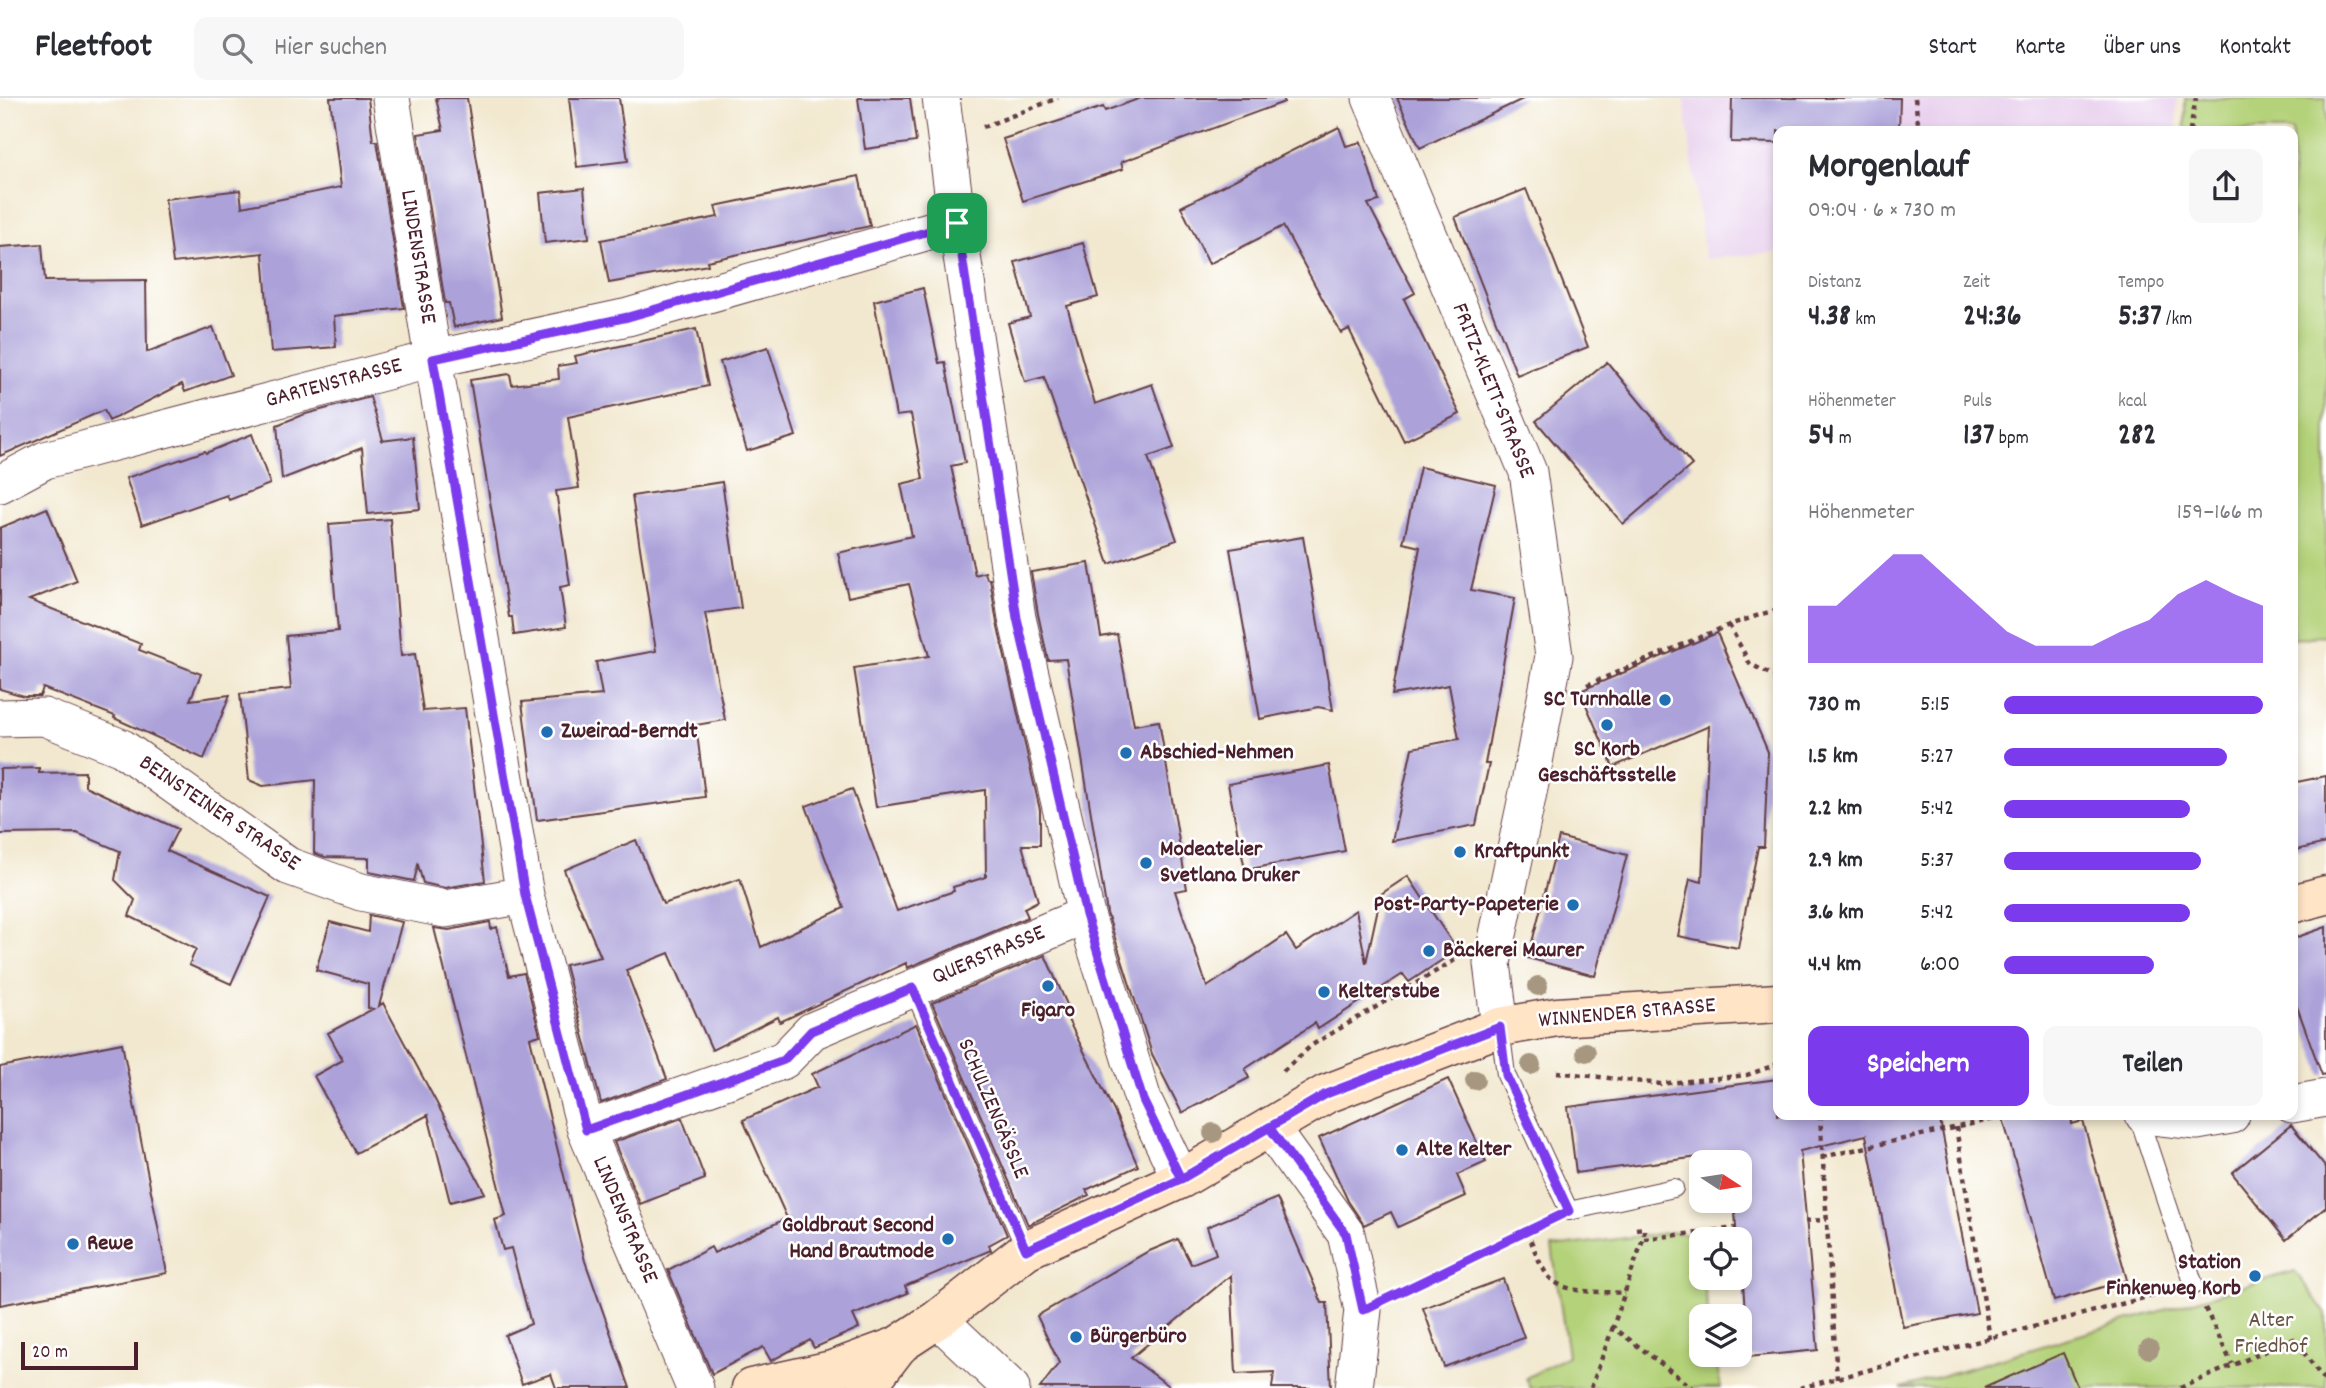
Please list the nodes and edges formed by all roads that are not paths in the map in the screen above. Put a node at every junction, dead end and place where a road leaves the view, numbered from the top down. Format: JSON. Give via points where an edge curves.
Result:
{"nodes":[{"id":1,"x":391,"y":98,"type":"edge"},
{"id":2,"x":941,"y":98,"type":"edge"},
{"id":3,"x":1371,"y":98,"type":"edge"},
{"id":4,"x":957,"y":223,"type":"junction"},
{"id":5,"x":433,"y":359,"type":"junction"},
{"id":6,"x":0,"y":484,"type":"edge"},
{"id":7,"x":0,"y":718,"type":"edge"},
{"id":8,"x":525,"y":895,"type":"junction"},
{"id":9,"x":2326,"y":895,"type":"edge"},
{"id":10,"x":2298,"y":902,"type":"edge"},
{"id":11,"x":1086,"y":915,"type":"junction"},
{"id":12,"x":913,"y":988,"type":"junction"},
{"id":13,"x":1773,"y":1003,"type":"edge"},
{"id":14,"x":1500,"y":1027,"type":"junction"},
{"id":15,"x":2326,"y":1098,"type":"edge"},
{"id":16,"x":2298,"y":1103,"type":"edge"},
{"id":17,"x":2140,"y":1120,"type":"edge"},
{"id":18,"x":1269,"y":1127,"type":"junction"},
{"id":19,"x":586,"y":1130,"type":"junction"},
{"id":20,"x":1181,"y":1179,"type":"junction"},
{"id":21,"x":1674,"y":1188,"type":"dead end"},
{"id":22,"x":1026,"y":1250,"type":"junction"},
{"id":23,"x":2194,"y":1285,"type":"road end"},
{"id":24,"x":938,"y":1319,"type":"junction"},
{"id":25,"x":901,"y":1345,"type":"junction"},
{"id":26,"x":762,"y":1387,"type":"edge"},
{"id":27,"x":695,"y":1388,"type":"edge"},
{"id":28,"x":866,"y":1388,"type":"edge"},
{"id":29,"x":1011,"y":1388,"type":"edge"},
{"id":30,"x":1354,"y":1388,"type":"edge"}],
"edges":[{"from":1,"to":5,"type":"street","name":"LINDENSTRASSE"},
{"from":2,"to":4,"type":"street"},
{"from":3,"to":14,"type":"street","name":"FRITZ-KLETT-STRASSE","via":[[1528,472],[1554,656],[1492,963]]},
{"from":4,"to":5,"type":"street","name":"GARTENSTRASSE","via":[[628,317]]},
{"from":4,"to":11,"type":"street","via":[[1017,618]]},
{"from":5,"to":6,"type":"street","name":"GARTENSTRASSE","via":[[46,460]]},
{"from":5,"to":8,"type":"street","name":"LINDENSTRASSE"},
{"from":7,"to":8,"type":"street","name":"BEINSTEINER STRASSE","via":[[44,718],[122,748],[288,866],[361,892],[445,909]]},
{"from":8,"to":19,"type":"street","name":"LINDENSTRASSE"},
{"from":9,"to":10,"type":"street"},
{"from":11,"to":12,"type":"street","name":"QUERSTRASSE"},
{"from":11,"to":20,"type":"street","via":[[1143,1100]]},
{"from":12,"to":19,"type":"street","name":"QUERSTRASSE","via":[[811,1031],[784,1060]]},
{"from":12,"to":22,"type":"lane","name":"SCHULZENGÄSSLE"},
{"from":13,"to":14,"type":"street","name":"WINNENDER STRASSE","via":[[1557,1017]]},
{"from":14,"to":18,"type":"street","name":"WINNENDER STRASSE","via":[[1326,1094]]},
{"from":14,"to":21,"type":"lane","via":[[1506,1075],[1569,1211]]},
{"from":15,"to":16,"type":"street"},
{"from":17,"to":23,"type":"lane"},
{"from":18,"to":20,"type":"street","name":"WINNENDER STRASSE"},
{"from":18,"to":30,"type":"street","via":[[1346,1234],[1363,1310]]},
{"from":19,"to":27,"type":"street","name":"LINDENSTRASSE"},
{"from":20,"to":22,"type":"street","name":"WINNENDER STRASSE","via":[[1129,1215]]},
{"from":22,"to":24,"type":"street","name":"WINNENDER STRASSE"},
{"from":24,"to":25,"type":"street","name":"WINNENDER STRASSE"},
{"from":24,"to":29,"type":"street"},
{"from":25,"to":26,"type":"street","via":[[832,1370]]},
{"from":25,"to":28,"type":"street","name":"WINNENDER STRASSE"}]}
